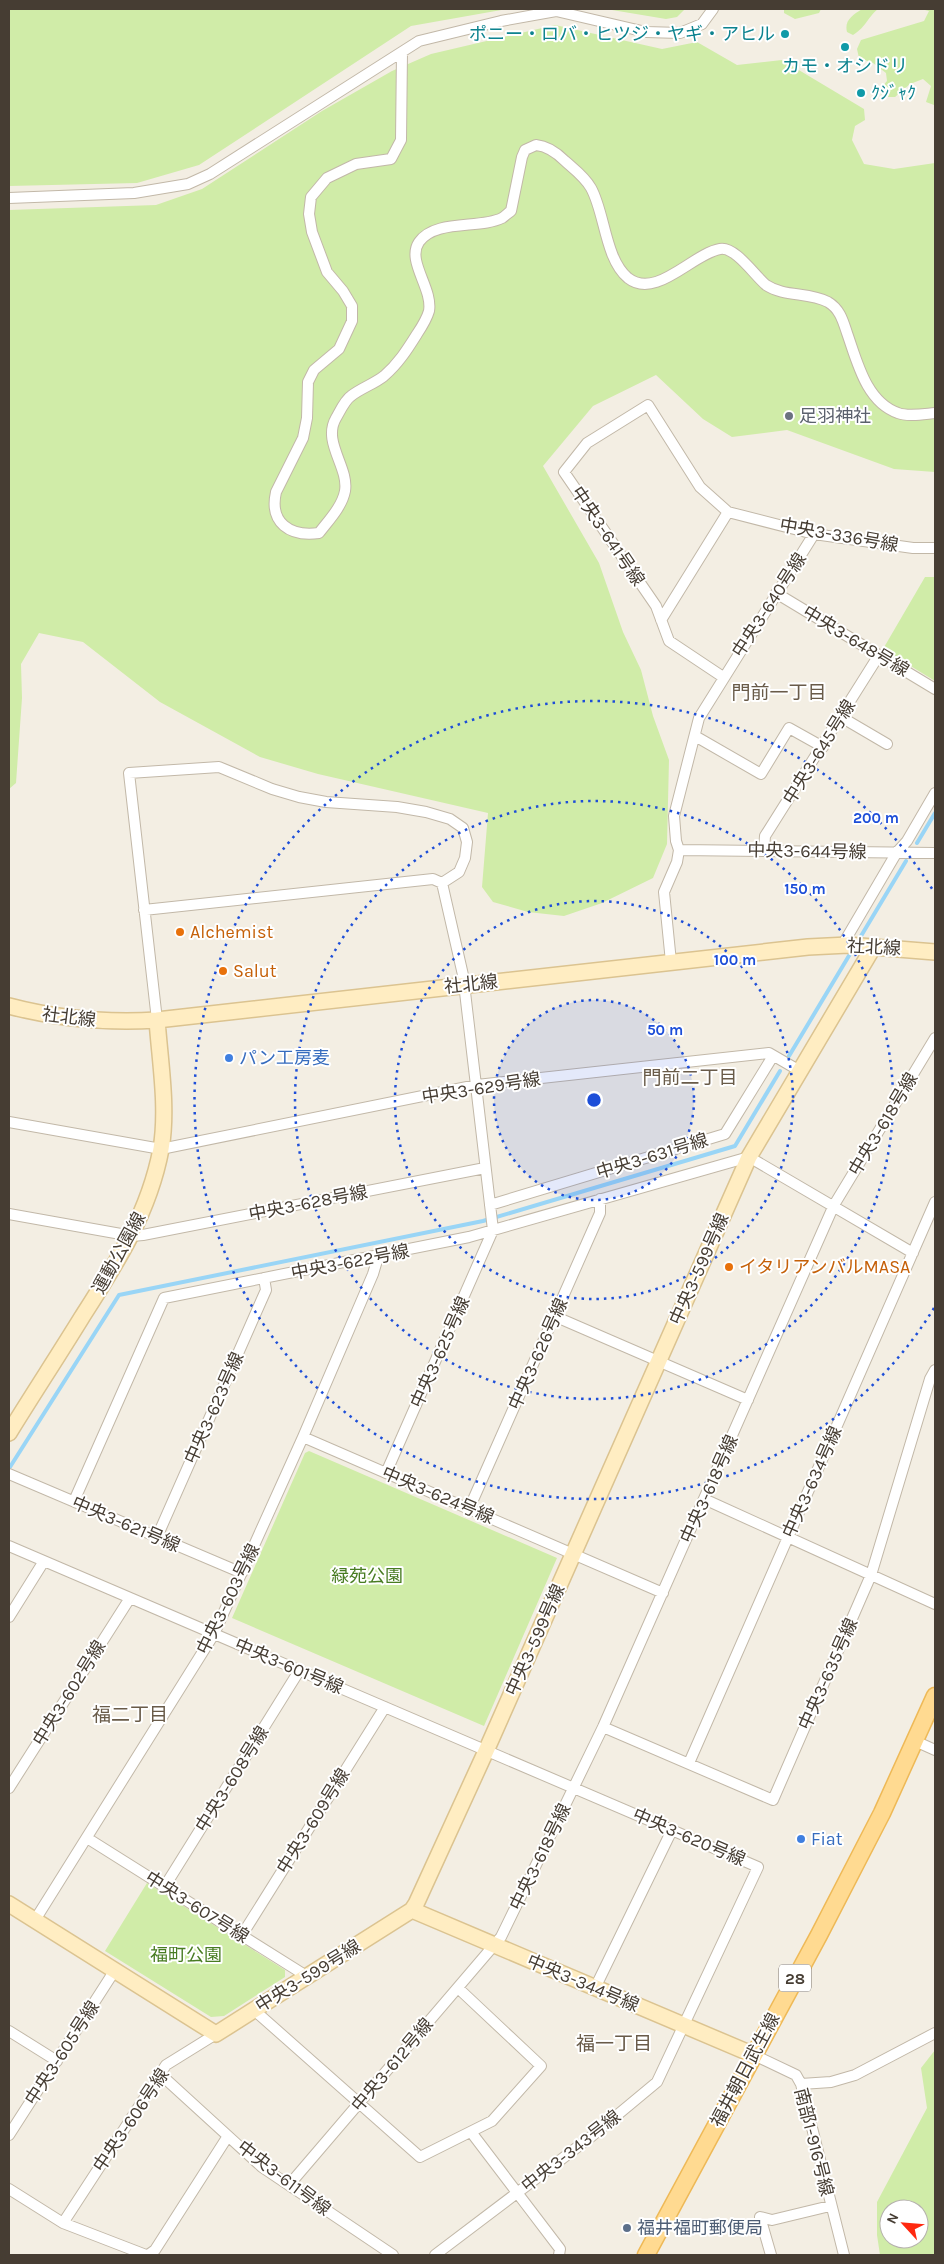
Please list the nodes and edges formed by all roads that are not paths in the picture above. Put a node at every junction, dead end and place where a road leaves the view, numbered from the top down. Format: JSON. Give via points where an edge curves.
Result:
{"nodes":[{"id":1,"x":713,"y":9,"type":"edge"},
{"id":2,"x":402,"y":52,"type":"junction"},
{"id":3,"x":9,"y":198,"type":"edge"},
{"id":4,"x":648,"y":405,"type":"joint"},
{"id":5,"x":935,"y":413,"type":"edge"},
{"id":6,"x":728,"y":512,"type":"junction"},
{"id":7,"x":814,"y":534,"type":"junction"},
{"id":8,"x":935,"y":548,"type":"edge"},
{"id":9,"x":776,"y":592,"type":"junction"},
{"id":10,"x":661,"y":620,"type":"junction"},
{"id":11,"x":879,"y":655,"type":"junction"},
{"id":12,"x":723,"y":677,"type":"junction"},
{"id":13,"x":935,"y":689,"type":"edge"},
{"id":14,"x":842,"y":717,"type":"junction"},
{"id":15,"x":696,"y":736,"type":"junction"},
{"id":16,"x":887,"y":744,"type":"dead end"},
{"id":17,"x":822,"y":747,"type":"junction"},
{"id":18,"x":935,"y":793,"type":"edge"},
{"id":19,"x":679,"y":850,"type":"junction"},
{"id":20,"x":764,"y":850,"type":"junction"},
{"id":21,"x":897,"y":852,"type":"junction"},
{"id":22,"x":935,"y":852,"type":"edge"},
{"id":23,"x":442,"y":883,"type":"junction"},
{"id":24,"x":144,"y":910,"type":"junction"},
{"id":25,"x":857,"y":945,"type":"junction"},
{"id":26,"x":935,"y":952,"type":"edge"},
{"id":27,"x":671,"y":962,"type":"junction"},
{"id":28,"x":465,"y":985,"type":"junction"},
{"id":29,"x":9,"y":1006,"type":"edge"},
{"id":30,"x":157,"y":1020,"type":"junction"},
{"id":31,"x":935,"y":1038,"type":"edge"},
{"id":32,"x":773,"y":1056,"type":"junction"},
{"id":33,"x":800,"y":1071,"type":"junction"},
{"id":34,"x":476,"y":1085,"type":"junction"},
{"id":35,"x":9,"y":1122,"type":"edge"},
{"id":36,"x":161,"y":1149,"type":"junction"},
{"id":37,"x":749,"y":1157,"type":"junction"},
{"id":38,"x":485,"y":1168,"type":"junction"},
{"id":39,"x":600,"y":1199,"type":"junction"},
{"id":40,"x":935,"y":1202,"type":"edge"},
{"id":41,"x":834,"y":1205,"type":"junction"},
{"id":42,"x":490,"y":1208,"type":"junction"},
{"id":43,"x":9,"y":1214,"type":"edge"},
{"id":44,"x":493,"y":1227,"type":"junction"},
{"id":45,"x":132,"y":1236,"type":"junction"},
{"id":46,"x":912,"y":1253,"type":"junction"},
{"id":47,"x":378,"y":1257,"type":"junction"},
{"id":48,"x":264,"y":1278,"type":"junction"},
{"id":49,"x":554,"y":1316,"type":"junction"},
{"id":50,"x":658,"y":1361,"type":"junction"},
{"id":51,"x":935,"y":1370,"type":"edge"},
{"id":52,"x":748,"y":1400,"type":"junction"},
{"id":53,"x":9,"y":1433,"type":"edge"},
{"id":54,"x":303,"y":1438,"type":"junction"},
{"id":55,"x":386,"y":1473,"type":"junction"},
{"id":56,"x":9,"y":1474,"type":"edge"},
{"id":57,"x":704,"y":1499,"type":"junction"},
{"id":58,"x":74,"y":1502,"type":"junction"},
{"id":59,"x":469,"y":1509,"type":"junction"},
{"id":60,"x":158,"y":1537,"type":"junction"},
{"id":61,"x":788,"y":1537,"type":"junction"},
{"id":62,"x":9,"y":1546,"type":"edge"},
{"id":63,"x":573,"y":1554,"type":"junction"},
{"id":64,"x":44,"y":1561,"type":"junction"},
{"id":65,"x":242,"y":1573,"type":"junction"},
{"id":66,"x":871,"y":1576,"type":"junction"},
{"id":67,"x":663,"y":1593,"type":"junction"},
{"id":68,"x":130,"y":1598,"type":"junction"},
{"id":69,"x":935,"y":1604,"type":"edge"},
{"id":70,"x":9,"y":1617,"type":"edge"},
{"id":71,"x":214,"y":1634,"type":"junction"},
{"id":72,"x":299,"y":1671,"type":"junction"},
{"id":73,"x":935,"y":1696,"type":"edge"},
{"id":74,"x":384,"y":1707,"type":"junction"},
{"id":75,"x":603,"y":1727,"type":"junction"},
{"id":76,"x":915,"y":1741,"type":"junction"},
{"id":77,"x":935,"y":1750,"type":"edge"},
{"id":78,"x":486,"y":1751,"type":"junction"},
{"id":79,"x":689,"y":1763,"type":"junction"},
{"id":80,"x":9,"y":1788,"type":"edge"},
{"id":81,"x":573,"y":1788,"type":"junction"},
{"id":82,"x":672,"y":1830,"type":"junction"},
{"id":83,"x":87,"y":1838,"type":"junction"},
{"id":84,"x":165,"y":1886,"type":"junction"},
{"id":85,"x":9,"y":1904,"type":"edge"},
{"id":86,"x":412,"y":1910,"type":"junction"},
{"id":87,"x":35,"y":1920,"type":"junction"},
{"id":88,"x":242,"y":1936,"type":"junction"},
{"id":89,"x":494,"y":1946,"type":"junction"},
{"id":90,"x":115,"y":1970,"type":"junction"},
{"id":91,"x":308,"y":1977,"type":"junction"},
{"id":92,"x":458,"y":1988,"type":"junction"},
{"id":93,"x":595,"y":1988,"type":"junction"},
{"id":94,"x":254,"y":2010,"type":"junction"},
{"id":95,"x":682,"y":2026,"type":"junction"},
{"id":96,"x":9,"y":2031,"type":"edge"},
{"id":97,"x":216,"y":2034,"type":"junction"},
{"id":98,"x":935,"y":2034,"type":"edge"},
{"id":99,"x":754,"y":2055,"type":"junction"},
{"id":100,"x":57,"y":2061,"type":"junction"},
{"id":101,"x":159,"y":2073,"type":"junction"},
{"id":102,"x":801,"y":2084,"type":"junction"},
{"id":103,"x":360,"y":2103,"type":"junction"},
{"id":104,"x":471,"y":2132,"type":"junction"},
{"id":105,"x":9,"y":2135,"type":"edge"},
{"id":106,"x":228,"y":2136,"type":"junction"},
{"id":107,"x":289,"y":2185,"type":"junction"},
{"id":108,"x":9,"y":2189,"type":"edge"},
{"id":109,"x":518,"y":2193,"type":"junction"},
{"id":110,"x":830,"y":2206,"type":"junction"},
{"id":111,"x":63,"y":2223,"type":"junction"},
{"id":112,"x":147,"y":2255,"type":"edge"},
{"id":113,"x":393,"y":2255,"type":"edge"},
{"id":114,"x":435,"y":2255,"type":"edge"},
{"id":115,"x":559,"y":2255,"type":"edge"},
{"id":116,"x":646,"y":2255,"type":"edge"},
{"id":117,"x":771,"y":2255,"type":"edge"},
{"id":118,"x":844,"y":2255,"type":"edge"}],
"edges":[{"from":1,"to":2,"type":"street","via":[[702,24],[680,33],[667,34],[556,11],[419,41]]},
{"from":2,"to":3,"type":"street","via":[[210,174],[188,184],[134,193]]},
{"from":2,"to":5,"type":"street","via":[[400,140],[391,159],[356,164],[327,178],[311,197],[312,232],[327,272],[352,306],[352,321],[339,349],[314,370],[308,382],[303,438],[274,501],[278,520],[286,528],[297,533],[319,533],[339,506],[345,484],[332,429],[350,396],[384,376],[404,356],[428,311],[428,294],[415,260],[420,241],[430,233],[450,226],[501,218],[511,211],[522,157],[526,150],[536,145],[556,153],[591,188],[616,260],[629,279],[646,284],[658,283],[708,253],[723,248],[733,252],[767,285],[816,297],[835,307],[845,323],[866,382],[881,404],[898,413]]},
{"from":4,"to":6,"type":"street","name":"中央3-336号線","via":[[700,487]]},
{"from":4,"to":10,"type":"street","name":"中央3-641号線","via":[[587,443],[564,472],[656,606]]},
{"from":6,"to":7,"type":"street","name":"中央3-336号線"},
{"from":6,"to":10,"type":"street"},
{"from":7,"to":8,"type":"street","name":"中央3-336号線","via":[[913,548]]},
{"from":7,"to":9,"type":"street","name":"中央3-640号線"},
{"from":9,"to":11,"type":"street","name":"中央3-648号線"},
{"from":9,"to":12,"type":"street","name":"中央3-640号線"},
{"from":10,"to":12,"type":"street","name":"中央3-641号線","via":[[669,641]]},
{"from":11,"to":13,"type":"street","name":"中央3-648号線"},
{"from":11,"to":14,"type":"street","name":"中央3-645号線"},
{"from":12,"to":15,"type":"street","name":"中央3-640号線","via":[[699,718]]},
{"from":14,"to":16,"type":"street"},
{"from":14,"to":17,"type":"street","name":"中央3-645号線"},
{"from":15,"to":17,"type":"street","via":[[760,774],[789,728]]},
{"from":15,"to":19,"type":"street","name":"中央3-640号線","via":[[674,816]]},
{"from":17,"to":20,"type":"street","name":"中央3-645号線","via":[[765,836]]},
{"from":18,"to":21,"type":"street"},
{"from":19,"to":20,"type":"street","name":"中央3-644号線"},
{"from":19,"to":27,"type":"street","name":"中央3-640号線","via":[[664,892]]},
{"from":20,"to":21,"type":"street","name":"中央3-644号線"},
{"from":21,"to":22,"type":"street","name":"中央3-644号線"},
{"from":21,"to":25,"type":"street"},
{"from":23,"to":24,"type":"street","via":[[432,879]]},
{"from":23,"to":24,"type":"street","via":[[459,872],[465,858],[467,842],[463,828],[450,819],[396,807],[299,797],[272,790],[218,767],[129,774]]},
{"from":23,"to":28,"type":"street"},
{"from":24,"to":30,"type":"street"},
{"from":25,"to":26,"type":"street","name":"社北線"},
{"from":25,"to":27,"type":"street","name":"社北線"},
{"from":25,"to":33,"type":"street","name":"中央3-599号線"},
{"from":27,"to":28,"type":"street","name":"社北線"},
{"from":28,"to":30,"type":"street","name":"社北線"},
{"from":28,"to":34,"type":"street"},
{"from":29,"to":30,"type":"street","name":"社北線","via":[[94,1021]]},
{"from":30,"to":36,"type":"street","name":"運動公園線","via":[[163,1097]]},
{"from":31,"to":41,"type":"street","name":"中央3-618号線"},
{"from":32,"to":33,"type":"street","name":"中央3-629号線"},
{"from":32,"to":34,"type":"street","name":"中央3-629号線","via":[[769,1053]]},
{"from":32,"to":42,"type":"street","name":"中央3-631号線","via":[[725,1134]]},
{"from":33,"to":37,"type":"street","name":"中央3-599号線"},
{"from":34,"to":36,"type":"street","name":"中央3-629号線"},
{"from":34,"to":38,"type":"street"},
{"from":35,"to":36,"type":"street"},
{"from":36,"to":45,"type":"street","name":"運動公園線"},
{"from":37,"to":39,"type":"street","name":"中央3-622号線"},
{"from":37,"to":41,"type":"street"},
{"from":37,"to":50,"type":"street","name":"中央3-599号線"},
{"from":38,"to":42,"type":"street"},
{"from":38,"to":45,"type":"street","name":"中央3-628号線"},
{"from":39,"to":44,"type":"street","name":"中央3-622号線"},
{"from":39,"to":49,"type":"street","name":"中央3-626号線","via":[[600,1213]]},
{"from":40,"to":46,"type":"street","name":"中央3-634号線"},
{"from":41,"to":46,"type":"street"},
{"from":41,"to":52,"type":"street","name":"中央3-618号線"},
{"from":42,"to":44,"type":"street"},
{"from":43,"to":45,"type":"street"},
{"from":44,"to":47,"type":"street","name":"中央3-622号線"},
{"from":44,"to":55,"type":"street","name":"中央3-625号線"},
{"from":45,"to":53,"type":"street","name":"運動公園線"},
{"from":46,"to":61,"type":"street","name":"中央3-634号線"},
{"from":47,"to":48,"type":"street","name":"中央3-622号線"},
{"from":47,"to":54,"type":"street","name":"中央3-603号線","via":[[374,1274]]},
{"from":48,"to":58,"type":"street","name":"中央3-622号線","via":[[164,1298]]},
{"from":48,"to":60,"type":"street","name":"中央3-623号線","via":[[266,1290]]},
{"from":49,"to":50,"type":"street"},
{"from":49,"to":59,"type":"street","name":"中央3-626号線"},
{"from":50,"to":52,"type":"street"},
{"from":50,"to":63,"type":"street","name":"中央3-599号線"},
{"from":51,"to":66,"type":"street","name":"中央3-635号線"},
{"from":52,"to":57,"type":"street","name":"中央3-618号線"},
{"from":54,"to":55,"type":"street","name":"中央3-624号線"},
{"from":54,"to":65,"type":"street","name":"中央3-603号線"},
{"from":55,"to":59,"type":"street","name":"中央3-624号線"},
{"from":56,"to":58,"type":"street","name":"中央3-621号線"},
{"from":57,"to":61,"type":"street"},
{"from":57,"to":67,"type":"street","name":"中央3-618号線"},
{"from":58,"to":60,"type":"street","name":"中央3-621号線"},
{"from":59,"to":63,"type":"street","name":"中央3-624号線"},
{"from":60,"to":65,"type":"street","name":"中央3-621号線"},
{"from":61,"to":66,"type":"street"},
{"from":61,"to":79,"type":"street","name":"中央3-634号線"},
{"from":62,"to":64,"type":"street","name":"中央3-601号線"},
{"from":63,"to":67,"type":"street","name":"中央3-624号線"},
{"from":63,"to":78,"type":"street","name":"中央3-599号線"},
{"from":64,"to":68,"type":"street","name":"中央3-601号線"},
{"from":64,"to":70,"type":"street"},
{"from":65,"to":71,"type":"street","name":"中央3-603号線"},
{"from":66,"to":69,"type":"street"},
{"from":66,"to":79,"type":"street","name":"中央3-635号線","via":[[773,1800]]},
{"from":67,"to":75,"type":"street","name":"中央3-618号線"},
{"from":68,"to":71,"type":"street","name":"中央3-601号線"},
{"from":68,"to":80,"type":"street","name":"中央3-602号線"},
{"from":71,"to":72,"type":"street","name":"中央3-601号線"},
{"from":71,"to":83,"type":"street","name":"中央3-603号線"},
{"from":72,"to":74,"type":"street","name":"中央3-601号線"},
{"from":72,"to":84,"type":"street","name":"中央3-608号線"},
{"from":73,"to":76,"type":"main road","name":"福井朝日武生線","number":"28"},
{"from":74,"to":78,"type":"street","name":"中央3-601号線"},
{"from":74,"to":88,"type":"street","name":"中央3-609号線"},
{"from":75,"to":79,"type":"street","name":"中央3-635号線"},
{"from":75,"to":81,"type":"street","name":"中央3-618号線"},
{"from":76,"to":77,"type":"street"},
{"from":76,"to":99,"type":"main road","name":"福井朝日武生線","number":"28","via":[[882,1814]]},
{"from":78,"to":81,"type":"street","name":"中央3-620号線"},
{"from":78,"to":86,"type":"street","name":"中央3-599号線"},
{"from":81,"to":82,"type":"street","name":"中央3-620号線"},
{"from":81,"to":89,"type":"street","name":"中央3-618号線"},
{"from":82,"to":93,"type":"street"},
{"from":82,"to":95,"type":"street","name":"中央3-620号線","via":[[758,1867]]},
{"from":83,"to":84,"type":"street","name":"中央3-607号線"},
{"from":83,"to":87,"type":"street","name":"中央3-603号線"},
{"from":84,"to":88,"type":"street","name":"中央3-607号線"},
{"from":85,"to":87,"type":"street"},
{"from":86,"to":89,"type":"street","name":"中央3-344号線"},
{"from":86,"to":91,"type":"street","name":"中央3-599号線"},
{"from":87,"to":90,"type":"street"},
{"from":88,"to":91,"type":"street","name":"中央3-607号線"},
{"from":89,"to":92,"type":"street","name":"中央3-612号線"},
{"from":89,"to":93,"type":"street","name":"中央3-344号線"},
{"from":90,"to":97,"type":"street"},
{"from":90,"to":100,"type":"street","name":"中央3-605号線"},
{"from":91,"to":94,"type":"street","name":"中央3-599号線"},
{"from":92,"to":103,"type":"street","name":"中央3-612号線"},
{"from":92,"to":104,"type":"street","via":[[541,2066],[492,2121]]},
{"from":93,"to":95,"type":"street","name":"中央3-344号線"},
{"from":94,"to":97,"type":"street","name":"中央3-599号線"},
{"from":94,"to":103,"type":"street"},
{"from":95,"to":99,"type":"street","name":"中央3-344号線"},
{"from":95,"to":109,"type":"street","name":"中央3-343号線","via":[[656,2082]]},
{"from":96,"to":100,"type":"street"},
{"from":97,"to":101,"type":"street","name":"中央3-606号線","via":[[166,2065]]},
{"from":98,"to":102,"type":"street","via":[[855,2075],[831,2082]]},
{"from":99,"to":102,"type":"street","name":"南部1-916号線","via":[[796,2075]]},
{"from":99,"to":116,"type":"main road","name":"福井朝日武生線","number":"28"},
{"from":100,"to":105,"type":"street","name":"中央3-605号線"},
{"from":101,"to":106,"type":"street","name":"中央3-611号線"},
{"from":101,"to":111,"type":"street","name":"中央3-606号線"},
{"from":102,"to":110,"type":"street","name":"南部1-916号線"},
{"from":103,"to":104,"type":"street","via":[[420,2157]]},
{"from":103,"to":107,"type":"street","name":"中央3-612号線"},
{"from":104,"to":109,"type":"street"},
{"from":106,"to":107,"type":"street","name":"中央3-611号線","via":[[262,2167]]},
{"from":106,"to":112,"type":"street","via":[[155,2250]]},
{"from":107,"to":113,"type":"street","name":"中央3-611号線"},
{"from":108,"to":111,"type":"street"},
{"from":109,"to":114,"type":"street","name":"中央3-343号線"},
{"from":109,"to":115,"type":"street","via":[[560,2249]]},
{"from":110,"to":117,"type":"street","via":[[772,2220],[760,2217]]},
{"from":110,"to":118,"type":"street","name":"南部1-916号線"},
{"from":111,"to":112,"type":"street"}]}
